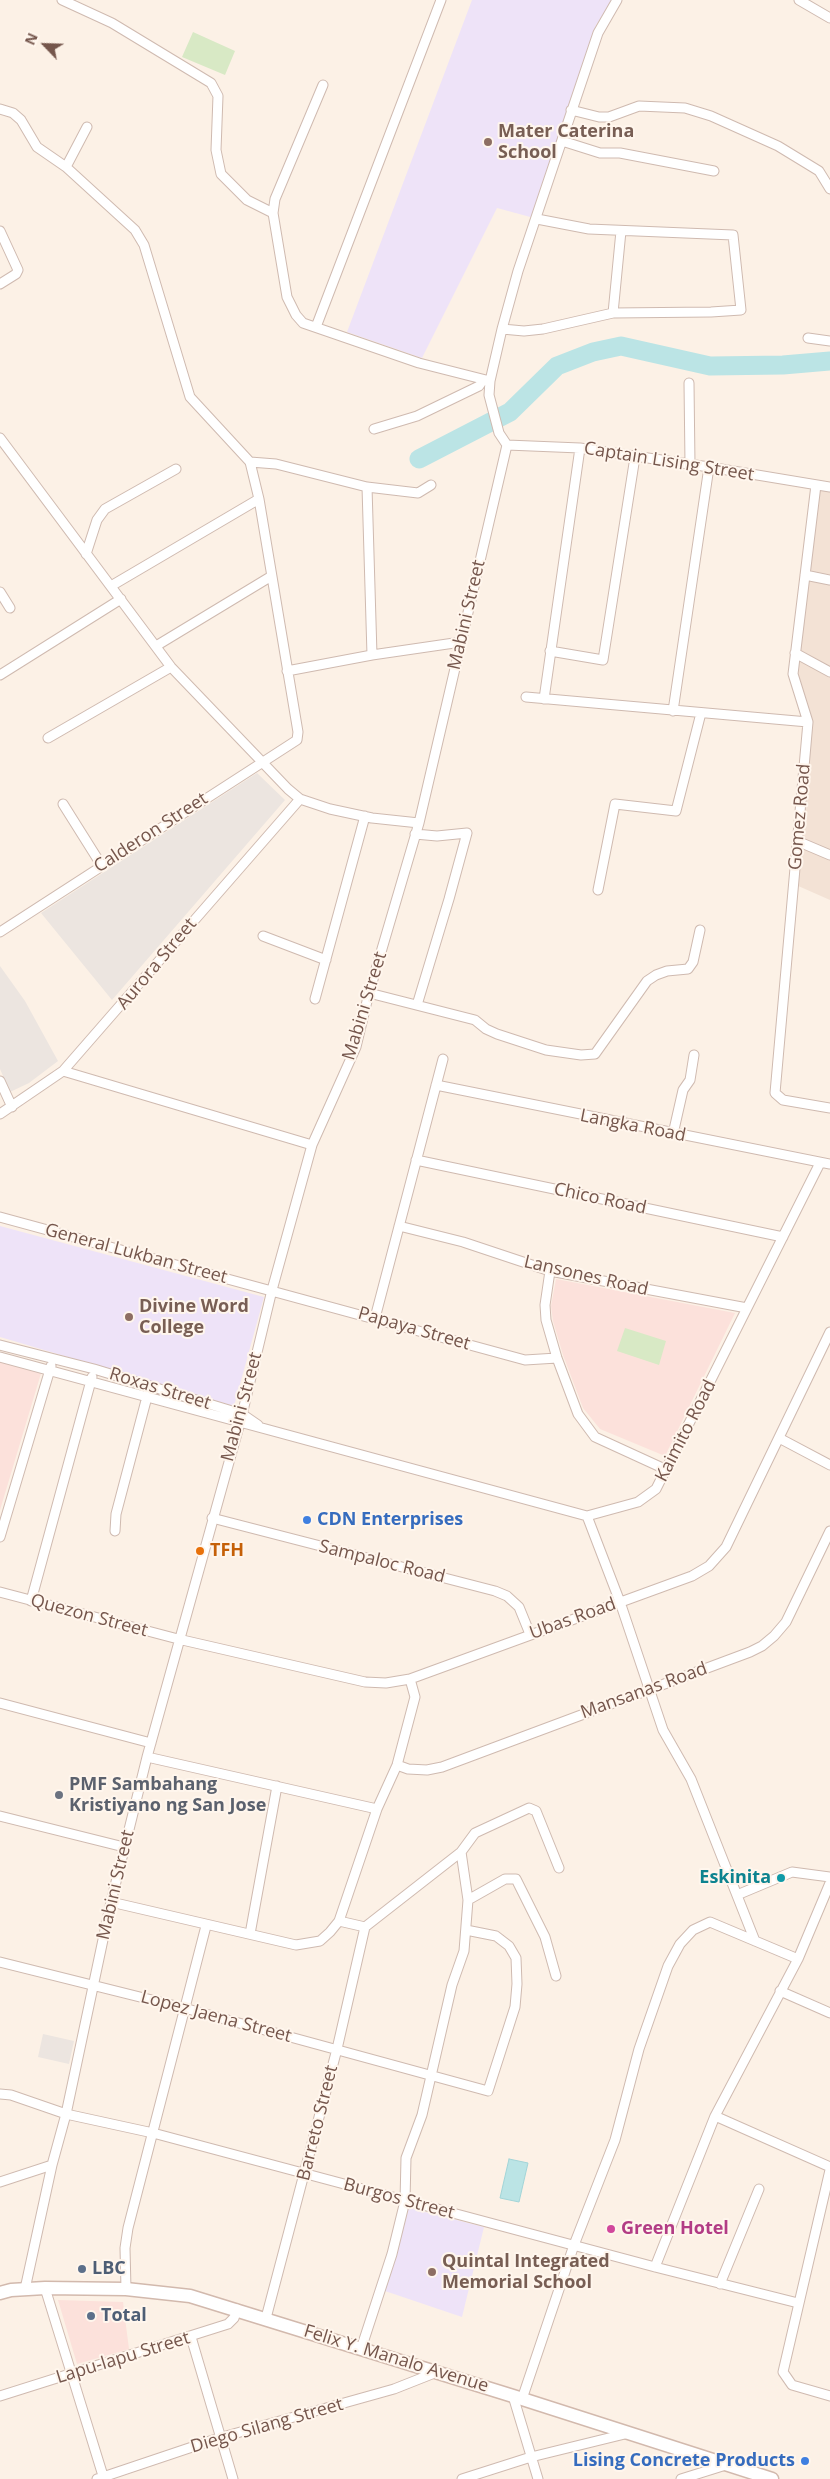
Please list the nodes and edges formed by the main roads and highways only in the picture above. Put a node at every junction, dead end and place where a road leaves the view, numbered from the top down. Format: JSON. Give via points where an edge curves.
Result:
{"nodes":[{"id":1,"x":4,"y":2290,"type":"edge"},
{"id":2,"x":772,"y":2479,"type":"edge"}],
"edges":[{"from":1,"to":2,"type":"main road","name":"Felix Y. Manalo Avenue","via":[[126,2289],[190,2296]]}]}
